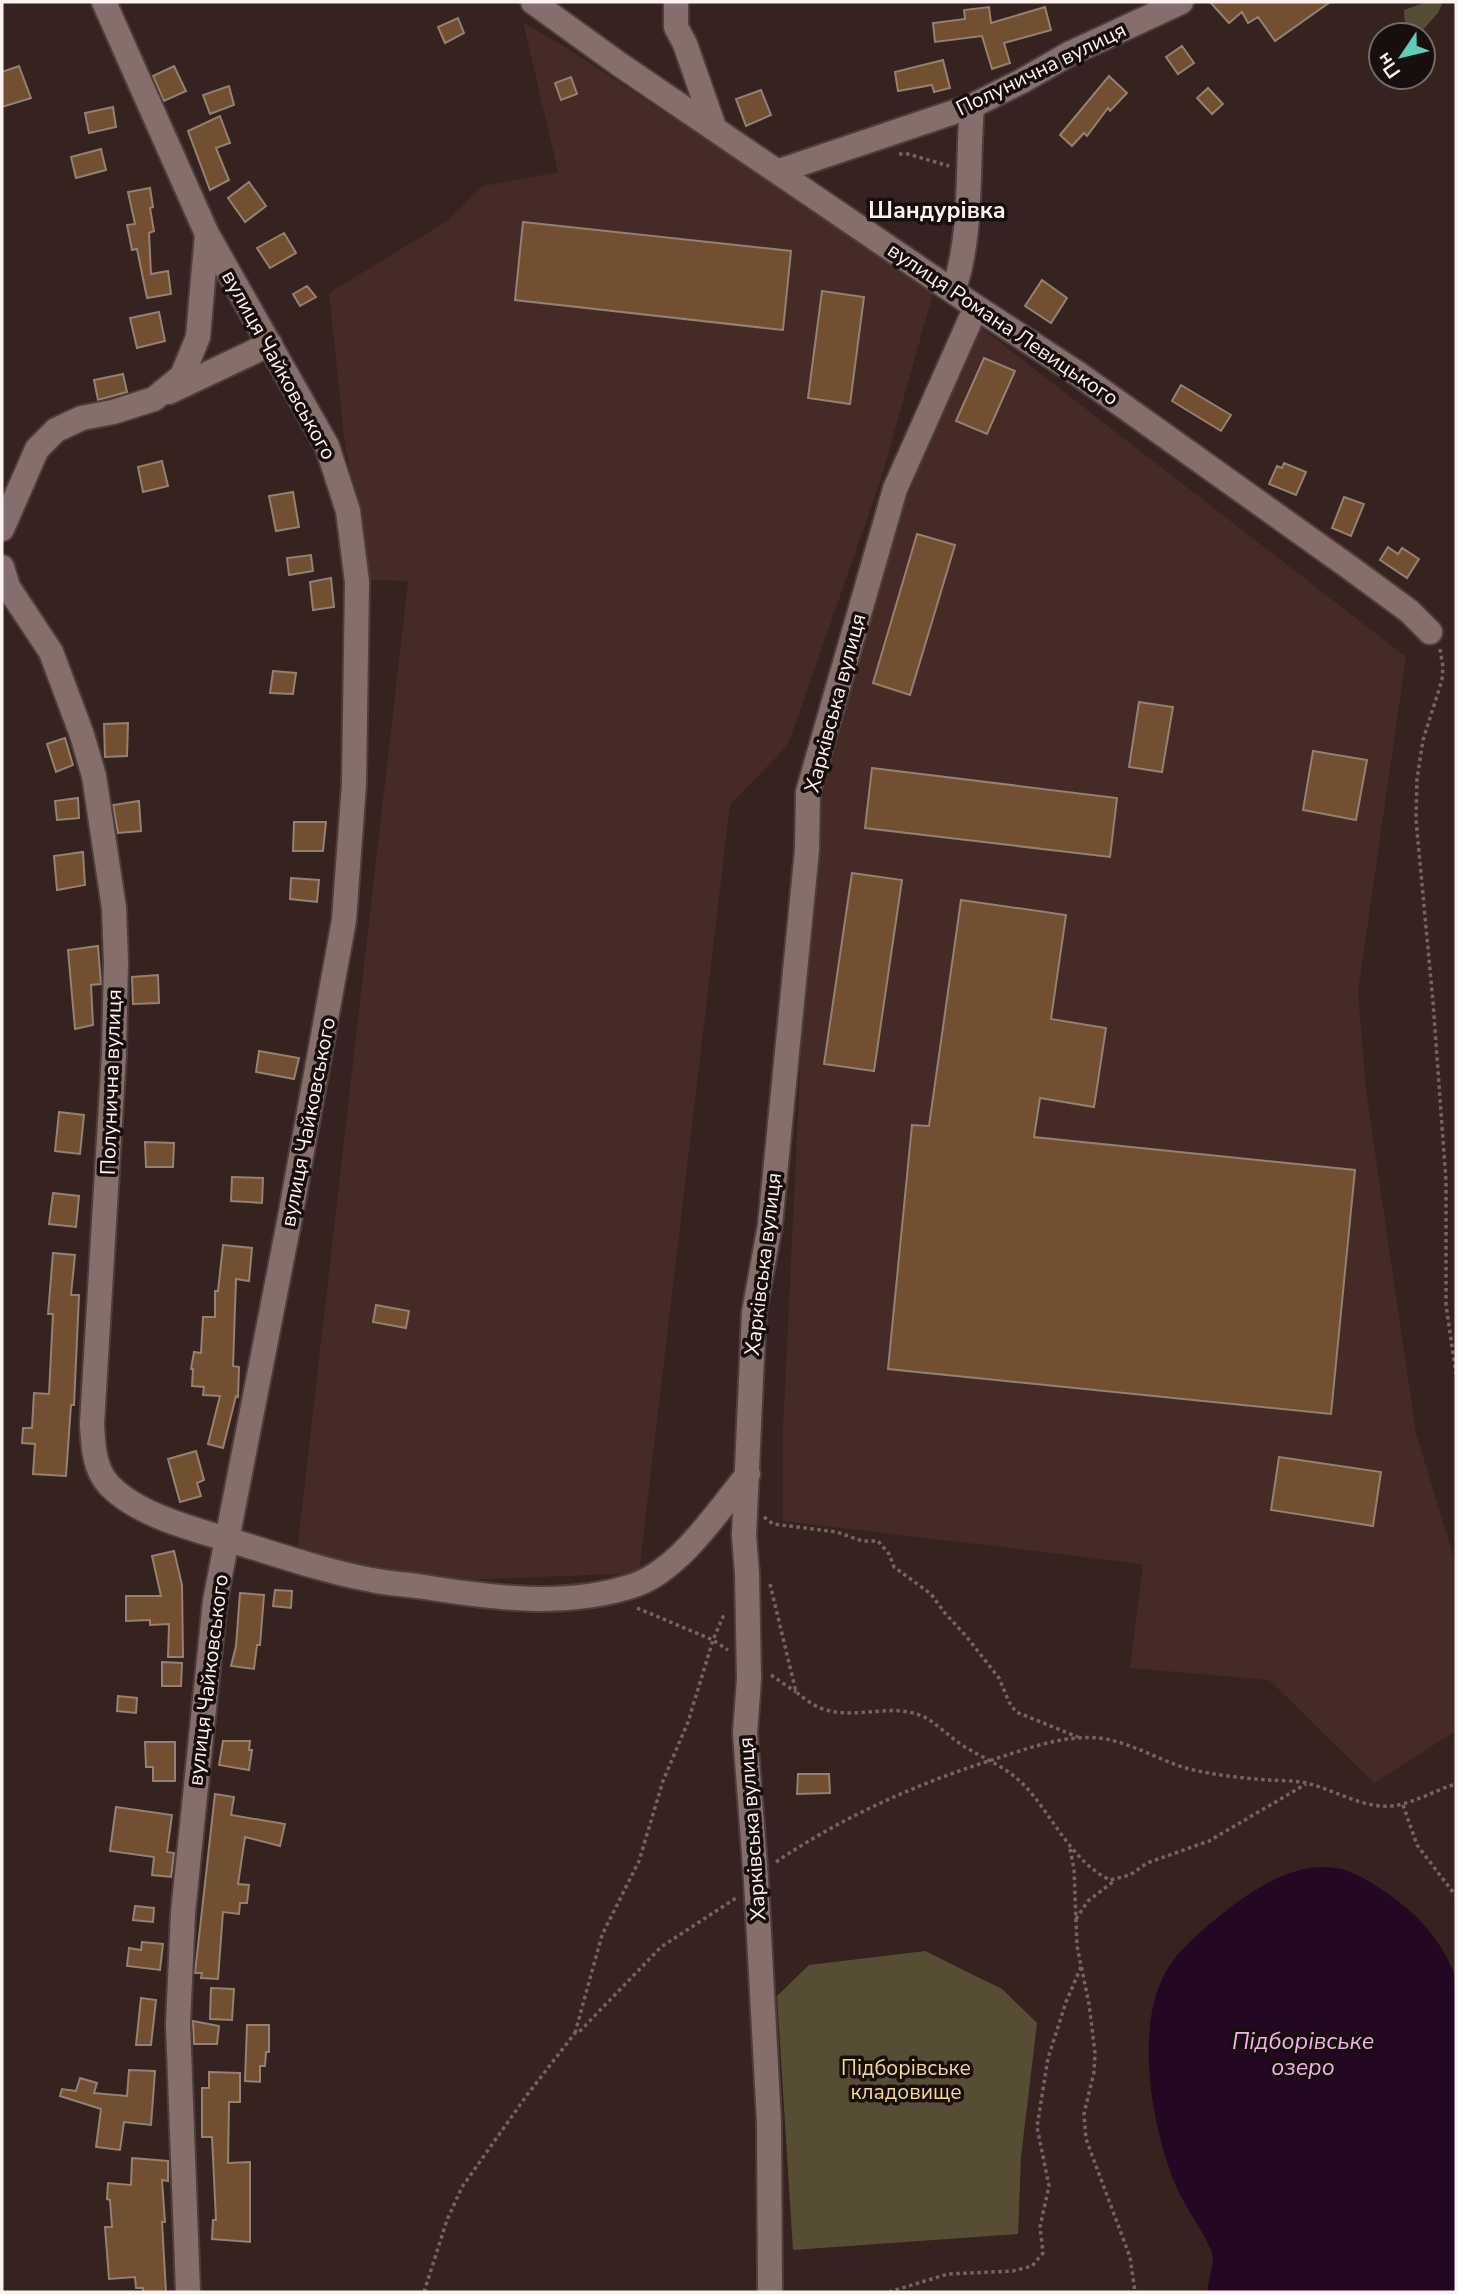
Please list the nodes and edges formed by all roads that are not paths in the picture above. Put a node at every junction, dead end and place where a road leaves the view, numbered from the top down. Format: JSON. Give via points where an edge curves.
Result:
{"nodes":[{"id":1,"x":104,"y":2,"type":"edge"},
{"id":2,"x":676,"y":2,"type":"edge"},
{"id":3,"x":1181,"y":2,"type":"edge"},
{"id":4,"x":537,"y":3,"type":"edge"},
{"id":5,"x":972,"y":106,"type":"junction"},
{"id":6,"x":714,"y":127,"type":"junction"},
{"id":7,"x":779,"y":171,"type":"junction"},
{"id":8,"x":207,"y":234,"type":"junction"},
{"id":9,"x":953,"y":291,"type":"junction"},
{"id":10,"x":976,"y":307,"type":"junction"},
{"id":11,"x":270,"y":344,"type":"junction"},
{"id":12,"x":154,"y":399,"type":"junction"},
{"id":13,"x":2,"y":529,"type":"edge"},
{"id":14,"x":2,"y":570,"type":"edge"},
{"id":15,"x":1430,"y":632,"type":"road end"},
{"id":16,"x":748,"y":1474,"type":"junction"},
{"id":17,"x":226,"y":1539,"type":"junction"},
{"id":18,"x":188,"y":2292,"type":"edge"},
{"id":19,"x":770,"y":2292,"type":"edge"}],
"edges":[{"from":1,"to":8,"type":"street","name":"вулиця Чайковського"},
{"from":2,"to":6,"type":"street","via":[[676,27]]},
{"from":3,"to":5,"type":"street","name":"Полунична вулиця"},
{"from":4,"to":6,"type":"street","name":"вулиця Романа Левицького"},
{"from":5,"to":7,"type":"street","name":"Полунична вулиця"},
{"from":5,"to":9,"type":"street","via":[[965,242]]},
{"from":6,"to":7,"type":"street","name":"вулиця Романа Левицького"},
{"from":7,"to":9,"type":"street","name":"вулиця Романа Левицького"},
{"from":8,"to":11,"type":"street","name":"вулиця Чайковського"},
{"from":8,"to":12,"type":"street","via":[[198,337],[182,376]]},
{"from":9,"to":10,"type":"street","name":"вулиця Романа Левицького"},
{"from":10,"to":15,"type":"street","name":"вулиця Романа Левицького","via":[[1314,542],[1409,611]]},
{"from":10,"to":16,"type":"street","name":"Харківська вулиця","via":[[895,489],[808,792],[807,850],[770,1225],[754,1312]]},
{"from":11,"to":12,"type":"street"},
{"from":11,"to":17,"type":"street","name":"вулиця Чайковського","via":[[327,446],[348,511],[357,582],[354,784],[338,961]]},
{"from":12,"to":13,"type":"street","via":[[55,430],[37,449]]},
{"from":14,"to":17,"type":"street","name":"Полунична вулиця","via":[[8,587],[51,652],[82,735],[94,776],[114,908],[114,1054],[93,1408],[96,1460],[108,1484],[130,1500],[178,1524]]},
{"from":16,"to":17,"type":"street","name":"Полунична вулиця","via":[[663,1570],[633,1586],[603,1592],[531,1599],[459,1594],[362,1578]]},
{"from":16,"to":19,"type":"street","name":"Харківська вулиця","via":[[744,1535],[750,1679],[746,1733],[769,2122]]},
{"from":17,"to":18,"type":"street","name":"вулиця Чайковського","via":[[208,1656],[179,1981]]}]}
